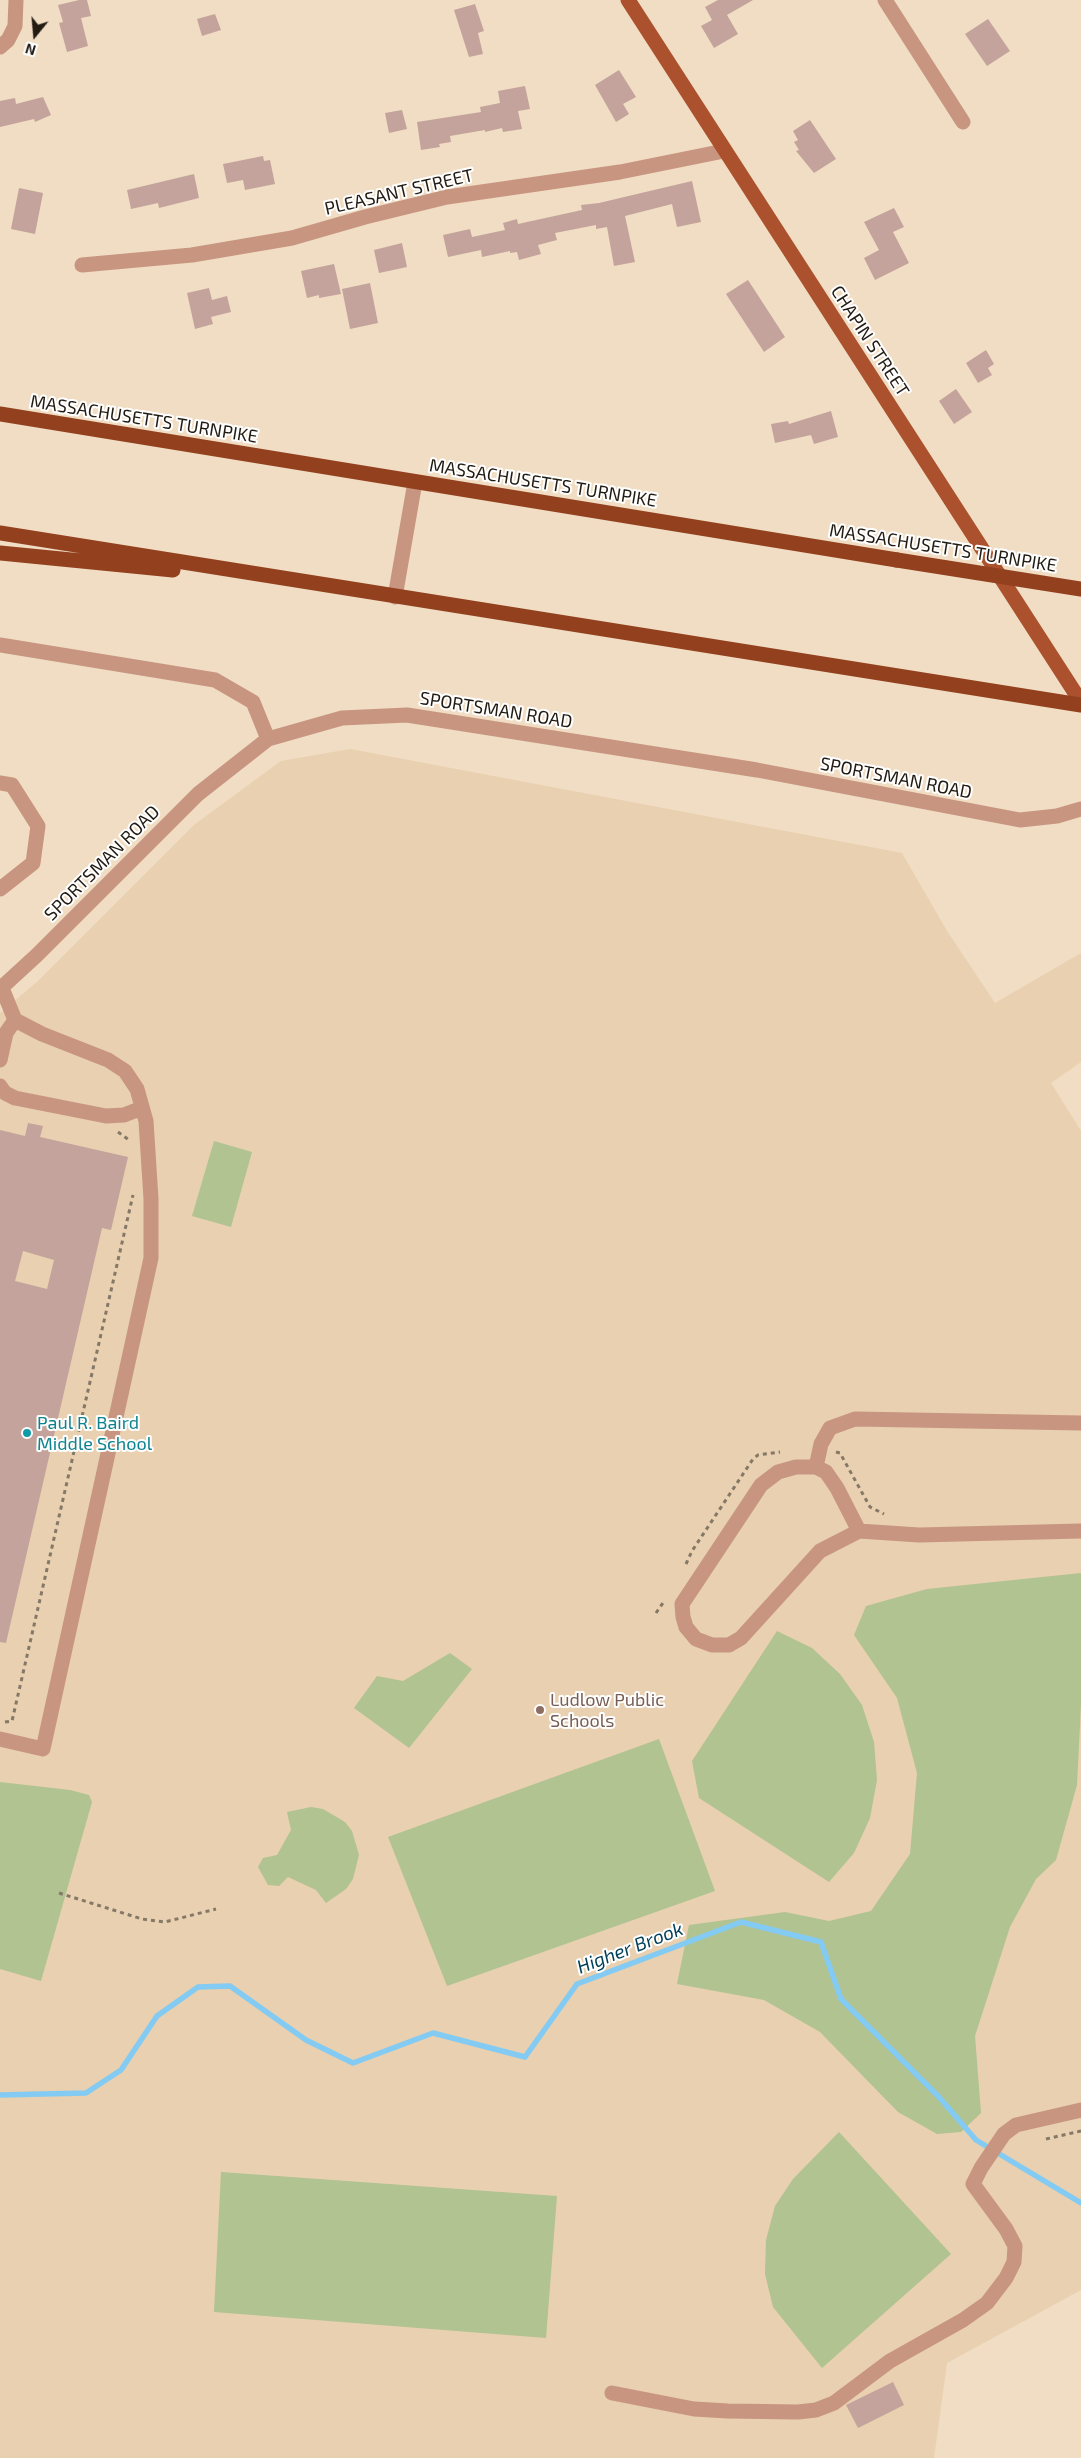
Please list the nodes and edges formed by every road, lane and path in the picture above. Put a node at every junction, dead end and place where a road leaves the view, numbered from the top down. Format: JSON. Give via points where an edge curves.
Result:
{"nodes":[{"id":1,"x":16,"y":0,"type":"edge"},
{"id":2,"x":628,"y":0,"type":"edge"},
{"id":3,"x":886,"y":0,"type":"edge"},
{"id":4,"x":0,"y":47,"type":"edge"},
{"id":5,"x":963,"y":122,"type":"dead end"},
{"id":6,"x":724,"y":151,"type":"junction"},
{"id":7,"x":82,"y":265,"type":"dead end"},
{"id":8,"x":0,"y":414,"type":"edge"},
{"id":9,"x":414,"y":482,"type":"junction"},
{"id":10,"x":0,"y":533,"type":"edge"},
{"id":11,"x":0,"y":553,"type":"edge"},
{"id":12,"x":283,"y":580,"type":"junction"},
{"id":13,"x":1081,"y":589,"type":"edge"},
{"id":14,"x":395,"y":597,"type":"junction"},
{"id":15,"x":0,"y":645,"type":"edge"},
{"id":16,"x":1081,"y":704,"type":"edge"},
{"id":17,"x":268,"y":740,"type":"junction"},
{"id":18,"x":0,"y":783,"type":"edge"},
{"id":19,"x":1081,"y":809,"type":"edge"},
{"id":20,"x":0,"y":889,"type":"edge"},
{"id":21,"x":1,"y":988,"type":"edge"},
{"id":22,"x":15,"y":1020,"type":"junction"},
{"id":23,"x":0,"y":1060,"type":"edge"},
{"id":24,"x":0,"y":1086,"type":"edge"},
{"id":25,"x":142,"y":1108,"type":"junction"},
{"id":26,"x":111,"y":1131,"type":"dead end"},
{"id":27,"x":132,"y":1144,"type":"dead end"},
{"id":28,"x":134,"y":1190,"type":"dead end"},
{"id":29,"x":1081,"y":1423,"type":"edge"},
{"id":30,"x":816,"y":1467,"type":"junction"},
{"id":31,"x":859,"y":1531,"type":"junction"},
{"id":32,"x":1081,"y":1531,"type":"edge"},
{"id":33,"x":0,"y":1724,"type":"edge"},
{"id":34,"x":0,"y":1739,"type":"edge"},
{"id":35,"x":59,"y":1893,"type":"dead end"},
{"id":36,"x":216,"y":1909,"type":"dead end"},
{"id":37,"x":1081,"y":2110,"type":"edge"},
{"id":38,"x":1081,"y":2131,"type":"edge"},
{"id":39,"x":1046,"y":2139,"type":"dead end"},
{"id":40,"x":612,"y":2393,"type":"dead end"}],
"edges":[{"from":1,"to":4,"type":"street","via":[[15,26]]},
{"from":2,"to":6,"type":"main road","name":"CHAPIN STREET"},
{"from":3,"to":5,"type":"street"},
{"from":6,"to":7,"type":"street","name":"PLEASANT STREET","via":[[620,172],[447,197],[292,238],[192,254]]},
{"from":6,"to":16,"type":"main road","name":"CHAPIN STREET"},
{"from":8,"to":9,"type":"highway","name":"MASSACHUSETTS TURNPIKE"},
{"from":9,"to":13,"type":"highway","name":"MASSACHUSETTS TURNPIKE","bridge":true},
{"from":9,"to":14,"type":"street"},
{"from":10,"to":12,"type":"highway"},
{"from":11,"to":12,"type":"highway"},
{"from":12,"to":14,"type":"highway"},
{"from":14,"to":16,"type":"highway"},
{"from":15,"to":17,"type":"street","via":[[215,680],[253,702]]},
{"from":17,"to":19,"type":"street","name":"SPORTSMAN ROAD","via":[[342,718],[407,716],[757,770],[1020,820],[1057,816]]},
{"from":17,"to":21,"type":"street","name":"SPORTSMAN ROAD","via":[[198,794]]},
{"from":18,"to":20,"type":"street","via":[[12,785],[38,826],[33,863]]},
{"from":21,"to":22,"type":"street"},
{"from":22,"to":23,"type":"street","via":[[6,1033]]},
{"from":22,"to":25,"type":"street","via":[[108,1060],[125,1071],[137,1089]]},
{"from":24,"to":25,"type":"street","via":[[15,1098],[106,1116]]},
{"from":25,"to":34,"type":"street","via":[[146,1121],[151,1199],[151,1258],[43,1749]]},
{"from":26,"to":27,"type":"path","via":[[129,1139]]},
{"from":28,"to":33,"type":"path","via":[[12,1721]]},
{"from":29,"to":30,"type":"street","via":[[855,1419],[830,1428],[821,1444]]},
{"from":30,"to":31,"type":"street","via":[[826,1472],[837,1488]]},
{"from":30,"to":31,"type":"street","via":[[778,1472],[761,1485],[682,1604],[686,1627],[696,1639],[712,1646],[729,1645],[741,1638],[820,1552]]},
{"from":31,"to":32,"type":"street","via":[[919,1535]]},
{"from":35,"to":36,"type":"path","via":[[142,1919],[165,1922]]},
{"from":37,"to":40,"type":"street","via":[[1016,2126],[1004,2134],[973,2184],[1015,2246],[1014,2262],[987,2303],[890,2361],[834,2403],[798,2412],[728,2411]]},
{"from":38,"to":39,"type":"path"}]}
